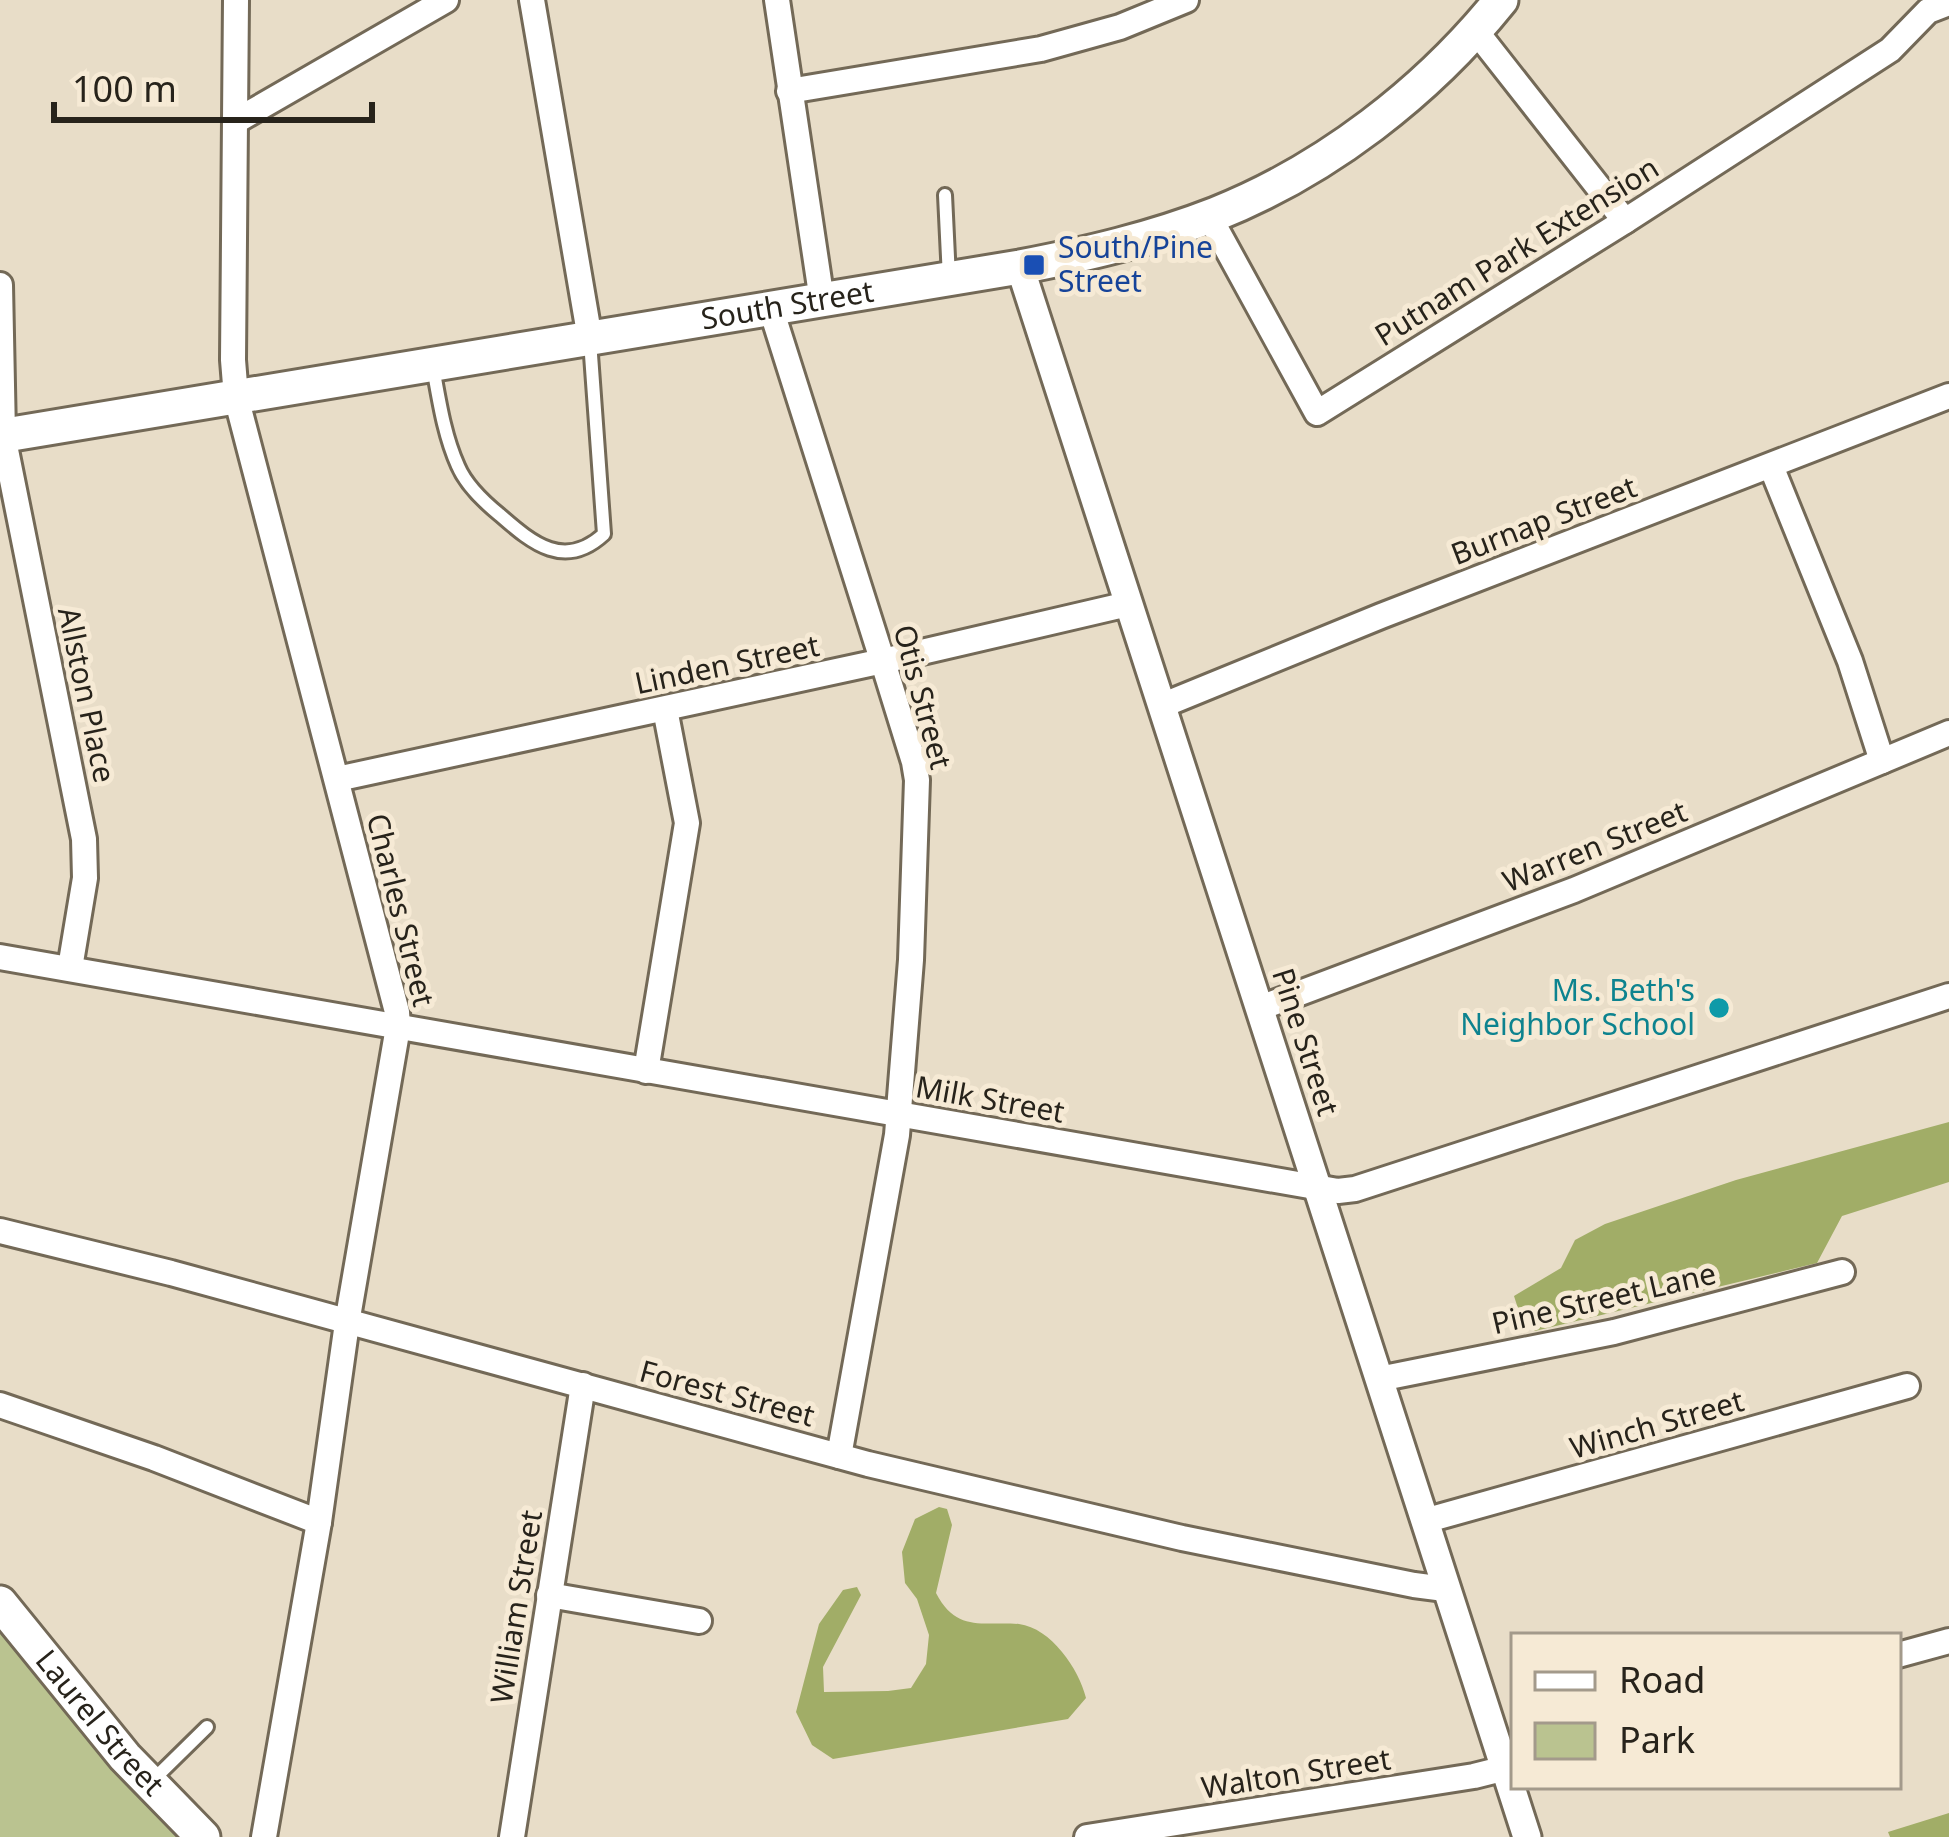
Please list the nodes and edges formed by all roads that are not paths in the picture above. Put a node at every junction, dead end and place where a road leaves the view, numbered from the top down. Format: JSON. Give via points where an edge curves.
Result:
{"nodes":[{"id":1,"x":236,"y":0,"type":"edge"},
{"id":2,"x":446,"y":0,"type":"edge"},
{"id":3,"x":532,"y":0,"type":"edge"},
{"id":4,"x":777,"y":0,"type":"edge"},
{"id":5,"x":1186,"y":0,"type":"edge"},
{"id":6,"x":1502,"y":0,"type":"edge"},
{"id":7,"x":1932,"y":4,"type":"edge"},
{"id":8,"x":1475,"y":30,"type":"junction"},
{"id":9,"x":789,"y":91,"type":"junction"},
{"id":10,"x":236,"y":121,"type":"junction"},
{"id":11,"x":945,"y":195,"type":"dead end"},
{"id":12,"x":1209,"y":216,"type":"junction"},
{"id":13,"x":1625,"y":221,"type":"junction"},
{"id":14,"x":1020,"y":267,"type":"junction"},
{"id":15,"x":949,"y":279,"type":"junction"},
{"id":16,"x":0,"y":285,"type":"edge"},
{"id":17,"x":822,"y":301,"type":"junction"},
{"id":18,"x":771,"y":309,"type":"junction"},
{"id":19,"x":590,"y":340,"type":"junction"},
{"id":20,"x":432,"y":365,"type":"junction"},
{"id":21,"x":1949,"y":396,"type":"edge"},
{"id":22,"x":236,"y":397,"type":"junction"},
{"id":23,"x":2,"y":435,"type":"edge"},
{"id":24,"x":1771,"y":466,"type":"junction"},
{"id":25,"x":1128,"y":604,"type":"junction"},
{"id":26,"x":883,"y":662,"type":"junction"},
{"id":27,"x":1161,"y":706,"type":"junction"},
{"id":28,"x":665,"y":709,"type":"junction"},
{"id":29,"x":1949,"y":734,"type":"edge"},
{"id":30,"x":1882,"y":760,"type":"junction"},
{"id":31,"x":337,"y":779,"type":"junction"},
{"id":32,"x":0,"y":957,"type":"edge"},
{"id":33,"x":70,"y":968,"type":"junction"},
{"id":34,"x":1949,"y":996,"type":"edge"},
{"id":35,"x":1259,"y":1008,"type":"junction"},
{"id":36,"x":398,"y":1027,"type":"junction"},
{"id":37,"x":646,"y":1071,"type":"junction"},
{"id":38,"x":897,"y":1114,"type":"junction"},
{"id":39,"x":1317,"y":1187,"type":"junction"},
{"id":40,"x":0,"y":1231,"type":"edge"},
{"id":41,"x":1842,"y":1272,"type":"dead end"},
{"id":42,"x":347,"y":1323,"type":"junction"},
{"id":43,"x":1378,"y":1379,"type":"junction"},
{"id":44,"x":583,"y":1385,"type":"junction"},
{"id":45,"x":1906,"y":1386,"type":"dead end"},
{"id":46,"x":0,"y":1405,"type":"edge"},
{"id":47,"x":839,"y":1456,"type":"junction"},
{"id":48,"x":1424,"y":1521,"type":"junction"},
{"id":49,"x":319,"y":1522,"type":"junction"},
{"id":50,"x":1445,"y":1589,"type":"junction"},
{"id":51,"x":549,"y":1595,"type":"junction"},
{"id":52,"x":0,"y":1603,"type":"edge"},
{"id":53,"x":700,"y":1621,"type":"dead end"},
{"id":54,"x":1949,"y":1641,"type":"edge"},
{"id":55,"x":1901,"y":1654,"type":"edge"},
{"id":56,"x":207,"y":1727,"type":"dead end"},
{"id":57,"x":1509,"y":1767,"type":"edge"},
{"id":58,"x":150,"y":1783,"type":"junction"},
{"id":59,"x":1515,"y":1789,"type":"edge"},
{"id":60,"x":203,"y":1837,"type":"edge"},
{"id":61,"x":263,"y":1837,"type":"edge"},
{"id":62,"x":512,"y":1837,"type":"edge"},
{"id":63,"x":1087,"y":1837,"type":"edge"},
{"id":64,"x":1527,"y":1837,"type":"edge"}],
"edges":[{"from":1,"to":10,"type":"street","name":"Charles Street"},
{"from":2,"to":10,"type":"street"},
{"from":3,"to":19,"type":"street"},
{"from":4,"to":9,"type":"street"},
{"from":5,"to":9,"type":"street","via":[[1041,49]]},
{"from":6,"to":8,"type":"main road","name":"South Street"},
{"from":7,"to":13,"type":"street","name":"Putnam Park Extension","via":[[1890,50]]},
{"from":8,"to":12,"type":"main road","name":"South Street","via":[[1369,127],[1310,167]]},
{"from":8,"to":13,"type":"street"},
{"from":9,"to":17,"type":"street"},
{"from":10,"to":22,"type":"street","name":"Charles Street"},
{"from":11,"to":15,"type":"lane"},
{"from":12,"to":13,"type":"street","name":"Putnam Park Extension","via":[[1317,412]]},
{"from":12,"to":14,"type":"main road","name":"South Street"},
{"from":14,"to":15,"type":"main road","name":"South Street"},
{"from":14,"to":25,"type":"street","name":"Pine Street"},
{"from":15,"to":17,"type":"main road","name":"South Street"},
{"from":16,"to":23,"type":"street","name":"Allston Place"},
{"from":17,"to":18,"type":"main road","name":"South Street"},
{"from":18,"to":19,"type":"main road","name":"South Street"},
{"from":18,"to":26,"type":"street","name":"Otis Street"},
{"from":19,"to":20,"type":"main road","name":"South Street"},
{"from":19,"to":20,"type":"lane","via":[[604,534],[590,547],[566,551],[541,548],[460,473]]},
{"from":20,"to":22,"type":"main road","name":"South Street"},
{"from":21,"to":24,"type":"street","name":"Burnap Street"},
{"from":22,"to":23,"type":"main road","name":"South Street"},
{"from":22,"to":31,"type":"street","name":"Charles Street"},
{"from":23,"to":33,"type":"street","name":"Allston Place","via":[[84,839],[86,878]]},
{"from":24,"to":27,"type":"street","name":"Burnap Street"},
{"from":24,"to":30,"type":"street"},
{"from":25,"to":26,"type":"street","name":"Linden Street"},
{"from":25,"to":27,"type":"street","name":"Pine Street"},
{"from":26,"to":28,"type":"street","name":"Linden Street"},
{"from":26,"to":38,"type":"street","name":"Otis Street","via":[[917,780]]},
{"from":27,"to":35,"type":"street","name":"Pine Street"},
{"from":28,"to":31,"type":"street","name":"Linden Street"},
{"from":28,"to":37,"type":"street","via":[[687,823]]},
{"from":29,"to":30,"type":"street","name":"Warren Street"},
{"from":30,"to":35,"type":"street","name":"Warren Street","via":[[1574,890]]},
{"from":31,"to":36,"type":"street","name":"Charles Street"},
{"from":32,"to":33,"type":"street","name":"Milk Street"},
{"from":33,"to":36,"type":"street","name":"Milk Street"},
{"from":34,"to":39,"type":"street","name":"Milk Street","via":[[1354,1189]]},
{"from":35,"to":39,"type":"street","name":"Pine Street"},
{"from":36,"to":37,"type":"street","name":"Milk Street"},
{"from":36,"to":42,"type":"street","name":"Charles Street"},
{"from":37,"to":38,"type":"street","name":"Milk Street"},
{"from":38,"to":39,"type":"street","name":"Milk Street"},
{"from":38,"to":47,"type":"street","name":"Otis Street"},
{"from":39,"to":43,"type":"street","name":"Pine Street"},
{"from":40,"to":42,"type":"street","name":"Forest Street"},
{"from":41,"to":43,"type":"street","name":"Pine Street Lane","via":[[1614,1332]]},
{"from":42,"to":44,"type":"street","name":"Forest Street"},
{"from":42,"to":49,"type":"street","name":"Charles Street"},
{"from":43,"to":48,"type":"street","name":"Pine Street"},
{"from":44,"to":47,"type":"street","name":"Forest Street"},
{"from":44,"to":51,"type":"street","name":"William Street"},
{"from":45,"to":48,"type":"street","name":"Winch Street"},
{"from":46,"to":49,"type":"street"},
{"from":47,"to":50,"type":"street","name":"Forest Street","via":[[1182,1538]]},
{"from":48,"to":50,"type":"street","name":"Pine Street"},
{"from":49,"to":61,"type":"street","name":"Charles Street"},
{"from":50,"to":57,"type":"street","name":"Pine Street"},
{"from":51,"to":53,"type":"street"},
{"from":51,"to":62,"type":"street","name":"William Street"},
{"from":52,"to":58,"type":"main road","name":"Laurel Street"},
{"from":54,"to":55,"type":"street"},
{"from":56,"to":58,"type":"lane"},
{"from":57,"to":63,"type":"street","name":"Walton Street"},
{"from":58,"to":60,"type":"main road","name":"Laurel Street"},
{"from":59,"to":64,"type":"street","name":"Pine Street"}]}
